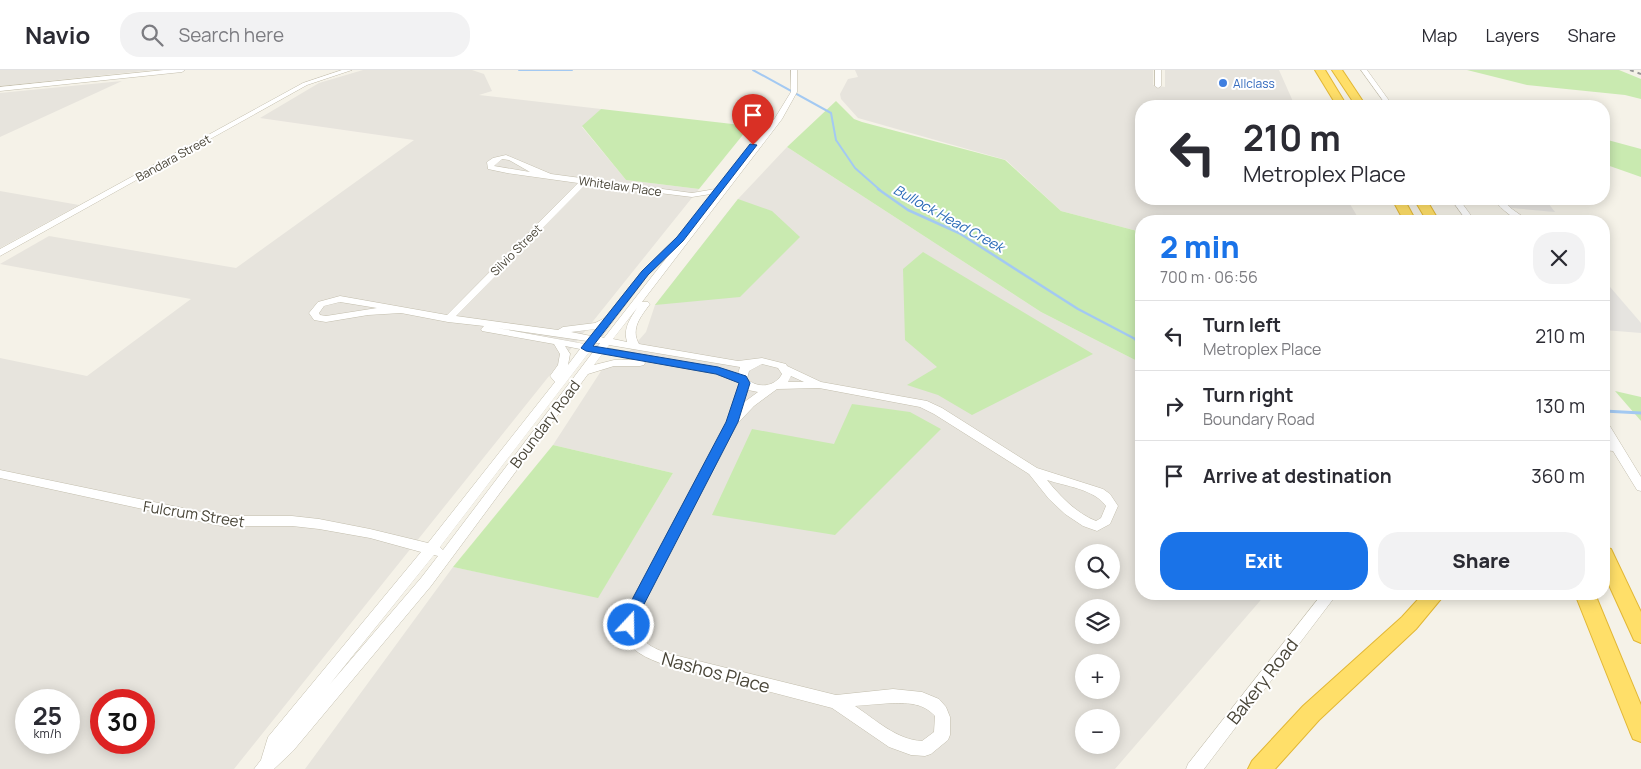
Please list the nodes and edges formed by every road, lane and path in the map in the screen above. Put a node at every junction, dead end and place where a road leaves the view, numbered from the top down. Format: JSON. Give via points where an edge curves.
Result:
{"nodes":[{"id":1,"x":182,"y":70,"type":"edge"},
{"id":2,"x":349,"y":70,"type":"edge"},
{"id":3,"x":788,"y":70,"type":"edge"},
{"id":4,"x":794,"y":70,"type":"edge"},
{"id":5,"x":1158,"y":70,"type":"edge"},
{"id":6,"x":1320,"y":70,"type":"edge"},
{"id":7,"x":1337,"y":70,"type":"edge"},
{"id":8,"x":1364,"y":70,"type":"edge"},
{"id":9,"x":793,"y":80,"type":"junction"},
{"id":10,"x":1158,"y":86,"type":"dead end"},
{"id":11,"x":0,"y":89,"type":"edge"},
{"id":12,"x":1338,"y":100,"type":"edge"},
{"id":13,"x":1357,"y":100,"type":"edge"},
{"id":14,"x":1386,"y":100,"type":"edge"},
{"id":15,"x":776,"y":119,"type":"junction"},
{"id":16,"x":548,"y":176,"type":"junction"},
{"id":17,"x":584,"y":181,"type":"junction"},
{"id":18,"x":719,"y":190,"type":"junction"},
{"id":19,"x":692,"y":195,"type":"junction"},
{"id":20,"x":1502,"y":205,"type":"edge"},
{"id":21,"x":706,"y":206,"type":"junction"},
{"id":22,"x":1515,"y":215,"type":"edge"},
{"id":23,"x":0,"y":253,"type":"edge"},
{"id":24,"x":647,"y":290,"type":"junction"},
{"id":25,"x":399,"y":310,"type":"junction"},
{"id":26,"x":448,"y":318,"type":"junction"},
{"id":27,"x":608,"y":320,"type":"junction"},
{"id":28,"x":471,"y":322,"type":"junction"},
{"id":29,"x":554,"y":332,"type":"junction"},
{"id":30,"x":558,"y":343,"type":"junction"},
{"id":31,"x":590,"y":344,"type":"junction"},
{"id":32,"x":603,"y":346,"type":"junction"},
{"id":33,"x":636,"y":347,"type":"junction"},
{"id":34,"x":659,"y":360,"type":"junction"},
{"id":35,"x":755,"y":362,"type":"junction"},
{"id":36,"x":785,"y":369,"type":"junction"},
{"id":37,"x":584,"y":371,"type":"junction"},
{"id":38,"x":561,"y":381,"type":"junction"},
{"id":39,"x":743,"y":381,"type":"junction"},
{"id":40,"x":819,"y":385,"type":"junction"},
{"id":41,"x":774,"y":387,"type":"junction"},
{"id":42,"x":732,"y":422,"type":"junction"},
{"id":43,"x":1610,"y":437,"type":"edge"},
{"id":44,"x":1610,"y":446,"type":"edge"},
{"id":45,"x":1616,"y":447,"type":"junction"},
{"id":46,"x":1033,"y":471,"type":"junction"},
{"id":47,"x":0,"y":474,"type":"edge"},
{"id":48,"x":1641,"y":487,"type":"edge"},
{"id":49,"x":431,"y":549,"type":"junction"},
{"id":50,"x":448,"y":553,"type":"junction"},
{"id":51,"x":1610,"y":567,"type":"edge"},
{"id":52,"x":1621,"y":591,"type":"junction"},
{"id":53,"x":1325,"y":600,"type":"edge"},
{"id":54,"x":1430,"y":600,"type":"edge"},
{"id":55,"x":1587,"y":600,"type":"edge"},
{"id":56,"x":1641,"y":605,"type":"edge"},
{"id":57,"x":1641,"y":634,"type":"edge"},
{"id":58,"x":836,"y":702,"type":"junction"},
{"id":59,"x":1641,"y":732,"type":"edge"},
{"id":60,"x":265,"y":766,"type":"edge"},
{"id":61,"x":1194,"y":769,"type":"edge"},
{"id":62,"x":1260,"y":769,"type":"edge"}],
"edges":[{"from":1,"to":11,"type":"street"},
{"from":2,"to":23,"type":"street","name":"Bandara Street","via":[[305,84]]},
{"from":3,"to":9,"type":"street","name":"Boundary Road"},
{"from":4,"to":9,"type":"street","name":"Boundary Road"},
{"from":5,"to":10,"type":"street"},
{"from":6,"to":12,"type":"highway"},
{"from":7,"to":13,"type":"highway"},
{"from":8,"to":14,"type":"street"},
{"from":9,"to":15,"type":"street","name":"Boundary Road","via":[[791,101]]},
{"from":15,"to":18,"type":"street","name":"Boundary Road"},
{"from":15,"to":24,"type":"street","name":"Boundary Road"},
{"from":16,"to":16,"type":"street","name":"Whitelaw Place","via":[[496,170],[490,164],[496,159],[512,158]]},
{"from":16,"to":17,"type":"street","name":"Whitelaw Place"},
{"from":17,"to":19,"type":"street","name":"Whitelaw Place"},
{"from":17,"to":26,"type":"street","name":"Silvio Street"},
{"from":18,"to":19,"type":"street","name":"Whitelaw Place"},
{"from":18,"to":21,"type":"street","name":"Boundary Road"},
{"from":19,"to":21,"type":"street"},
{"from":20,"to":22,"type":"street"},
{"from":21,"to":27,"type":"street","name":"Boundary Road","via":[[680,239],[645,273]]},
{"from":24,"to":32,"type":"street","name":"Boundary Road"},
{"from":24,"to":33,"type":"street","via":[[652,293],[630,324],[630,336]]},
{"from":25,"to":25,"type":"street","via":[[326,319],[317,318],[314,313],[321,304],[340,299]]},
{"from":25,"to":26,"type":"street"},
{"from":26,"to":28,"type":"street"},
{"from":27,"to":29,"type":"street","via":[[597,326]]},
{"from":27,"to":31,"type":"street","name":"Boundary Road"},
{"from":28,"to":29,"type":"street"},
{"from":28,"to":30,"type":"street","via":[[477,327]]},
{"from":29,"to":31,"type":"street"},
{"from":30,"to":31,"type":"street"},
{"from":30,"to":38,"type":"street","via":[[565,354],[563,365],[555,376]]},
{"from":31,"to":32,"type":"street"},
{"from":31,"to":38,"type":"street","name":"Boundary Road"},
{"from":32,"to":33,"type":"street"},
{"from":32,"to":34,"type":"street"},
{"from":32,"to":37,"type":"street","name":"Boundary Road"},
{"from":33,"to":35,"type":"street","via":[[738,364]]},
{"from":34,"to":37,"type":"street","via":[[648,364],[614,363]]},
{"from":34,"to":39,"type":"street","via":[[718,371]]},
{"from":35,"to":36,"type":"street","via":[[770,361]]},
{"from":35,"to":39,"type":"street","via":[[744,369]]},
{"from":36,"to":40,"type":"street"},
{"from":36,"to":41,"type":"street","via":[[786,378]]},
{"from":37,"to":50,"type":"street","name":"Boundary Road"},
{"from":38,"to":49,"type":"street","name":"Boundary Road"},
{"from":39,"to":41,"type":"street","via":[[757,389]]},
{"from":39,"to":42,"type":"street","name":"Nashos Place"},
{"from":40,"to":41,"type":"street"},
{"from":40,"to":46,"type":"street","via":[[923,404]]},
{"from":41,"to":42,"type":"street","name":"Nashos Place","via":[[750,403]]},
{"from":42,"to":58,"type":"street","name":"Nashos Place","via":[[633,611],[629,625],[632,634],[637,644],[647,652],[665,660]]},
{"from":43,"to":45,"type":"street"},
{"from":44,"to":45,"type":"street"},
{"from":45,"to":48,"type":"street"},
{"from":46,"to":46,"type":"street","via":[[1106,497],[1112,506],[1106,521],[1097,526],[1082,521],[1042,484]]},
{"from":47,"to":49,"type":"street","name":"Fulcrum Street","via":[[221,521],[328,525]]},
{"from":49,"to":50,"type":"street","name":"Fulcrum Street"},
{"from":49,"to":60,"type":"street","name":"Boundary Road","via":[[274,742]]},
{"from":50,"to":60,"type":"street","name":"Boundary Road","via":[[287,746]]},
{"from":51,"to":52,"type":"highway"},
{"from":52,"to":56,"type":"highway"},
{"from":52,"to":57,"type":"highway"},
{"from":53,"to":61,"type":"street","name":"Bakery Road"},
{"from":54,"to":62,"type":"highway","via":[[1311,713]]},
{"from":55,"to":59,"type":"highway"},
{"from":58,"to":58,"type":"street","name":"Nashos Place","via":[[914,696],[933,702],[942,713],[942,735],[925,749],[911,748],[895,742]]}]}
